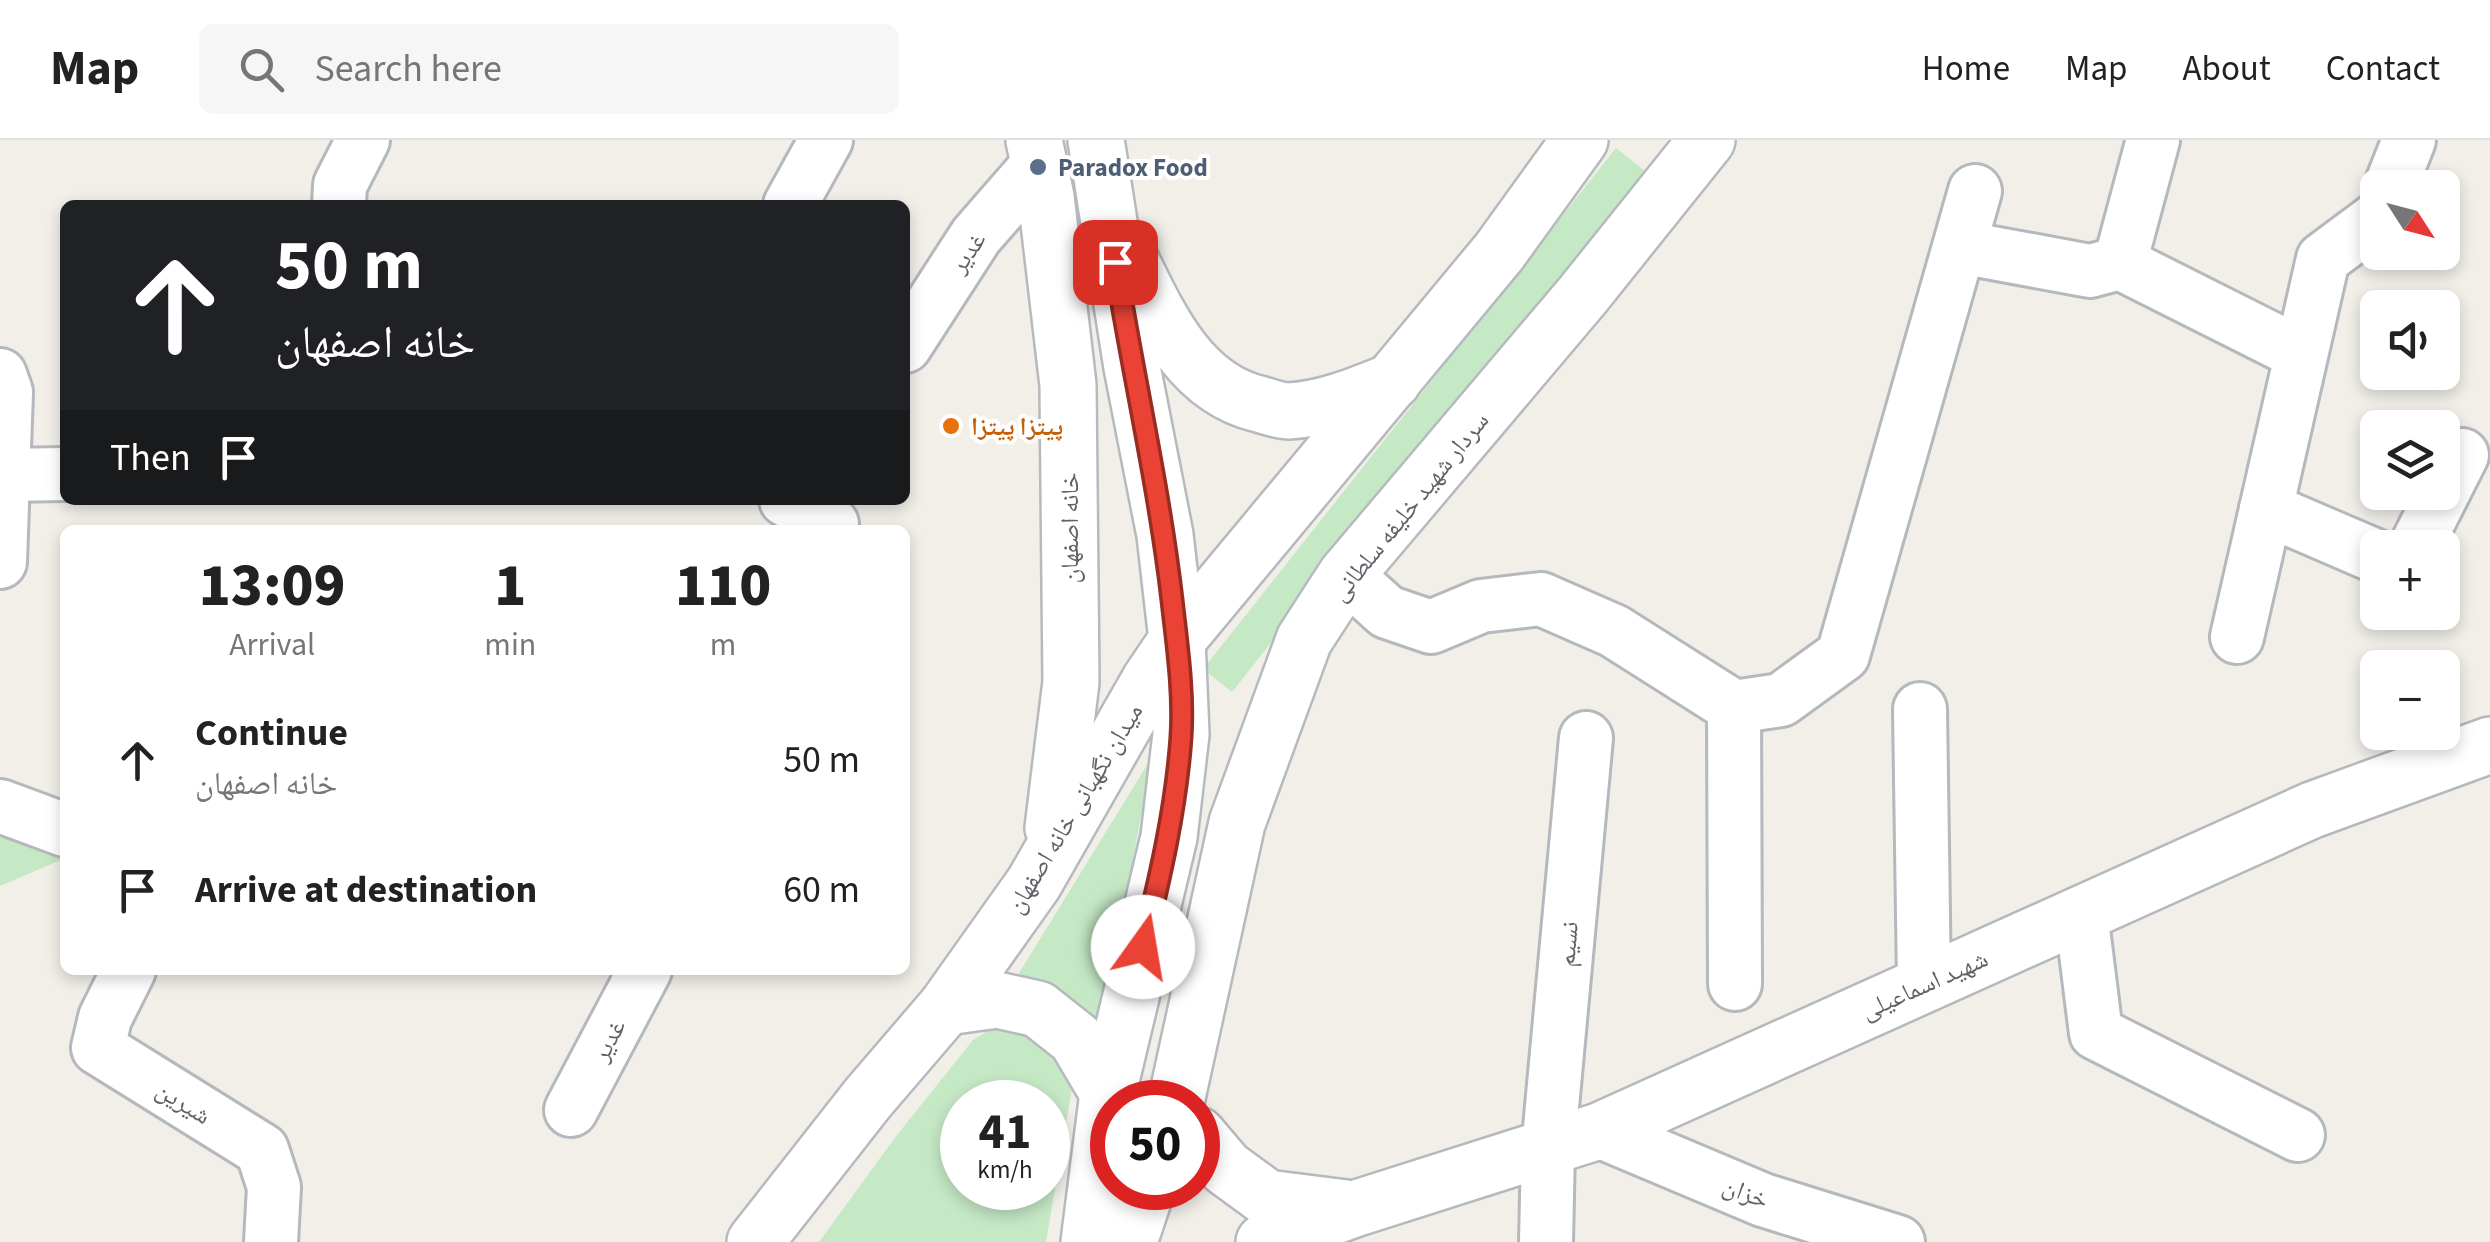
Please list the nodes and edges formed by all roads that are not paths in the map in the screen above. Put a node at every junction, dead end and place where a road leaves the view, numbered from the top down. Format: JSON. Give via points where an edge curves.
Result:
{"nodes":[{"id":1,"x":363,"y":140,"type":"edge"},
{"id":2,"x":826,"y":140,"type":"edge"},
{"id":3,"x":1096,"y":140,"type":"edge"},
{"id":4,"x":1580,"y":140,"type":"edge"},
{"id":5,"x":2153,"y":140,"type":"edge"},
{"id":6,"x":2409,"y":140,"type":"edge"},
{"id":7,"x":1701,"y":142,"type":"edge"},
{"id":8,"x":1036,"y":152,"type":"edge"},
{"id":9,"x":2397,"y":170,"type":"edge"},
{"id":10,"x":1976,"y":191,"type":"dead end"},
{"id":11,"x":339,"y":200,"type":"edge"},
{"id":12,"x":793,"y":200,"type":"edge"},
{"id":13,"x":1106,"y":210,"type":"junction"},
{"id":14,"x":2360,"y":231,"type":"edge"},
{"id":15,"x":1960,"y":248,"type":"junction"},
{"id":16,"x":2120,"y":263,"type":"junction"},
{"id":17,"x":910,"y":338,"type":"edge"},
{"id":18,"x":2301,"y":354,"type":"junction"},
{"id":19,"x":0,"y":375,"type":"edge"},
{"id":20,"x":1394,"y":381,"type":"junction"},
{"id":21,"x":2462,"y":455,"type":"dead end"},
{"id":22,"x":60,"y":478,"type":"edge"},
{"id":23,"x":799,"y":505,"type":"edge"},
{"id":24,"x":2266,"y":508,"type":"junction"},
{"id":25,"x":834,"y":518,"type":"edge"},
{"id":26,"x":2,"y":519,"type":"edge"},
{"id":27,"x":2424,"y":530,"type":"edge"},
{"id":28,"x":2360,"y":549,"type":"edge"},
{"id":29,"x":1346,"y":576,"type":"junction"},
{"id":30,"x":2236,"y":637,"type":"dead end"},
{"id":31,"x":1177,"y":640,"type":"junction"},
{"id":32,"x":1734,"y":707,"type":"junction"},
{"id":33,"x":1920,"y":709,"type":"dead end"},
{"id":34,"x":1586,"y":738,"type":"dead end"},
{"id":35,"x":2490,"y":746,"type":"edge"},
{"id":36,"x":0,"y":806,"type":"edge"},
{"id":37,"x":60,"y":828,"type":"edge"},
{"id":38,"x":1049,"y":858,"type":"junction"},
{"id":39,"x":2081,"y":914,"type":"junction"},
{"id":40,"x":126,"y":975,"type":"edge"},
{"id":41,"x":634,"y":975,"type":"edge"},
{"id":42,"x":1735,"y":984,"type":"dead end"},
{"id":43,"x":1924,"y":984,"type":"junction"},
{"id":44,"x":946,"y":1008,"type":"junction"},
{"id":45,"x":1100,"y":1080,"type":"edge"},
{"id":46,"x":1111,"y":1080,"type":"edge"},
{"id":47,"x":1181,"y":1080,"type":"edge"},
{"id":48,"x":571,"y":1110,"type":"dead end"},
{"id":49,"x":1598,"y":1132,"type":"junction"},
{"id":50,"x":2298,"y":1135,"type":"dead end"},
{"id":51,"x":1548,"y":1150,"type":"junction"},
{"id":52,"x":1220,"y":1161,"type":"edge"},
{"id":53,"x":1354,"y":1209,"type":"junction"},
{"id":54,"x":1093,"y":1210,"type":"edge"},
{"id":55,"x":1140,"y":1210,"type":"edge"},
{"id":56,"x":1867,"y":1238,"type":"edge"},
{"id":57,"x":272,"y":1242,"type":"edge"},
{"id":58,"x":754,"y":1242,"type":"edge"},
{"id":59,"x":1089,"y":1242,"type":"edge"},
{"id":60,"x":1129,"y":1242,"type":"edge"},
{"id":61,"x":1264,"y":1242,"type":"edge"},
{"id":62,"x":1546,"y":1242,"type":"edge"}],
"edges":[{"from":1,"to":11,"type":"street"},
{"from":2,"to":12,"type":"street"},
{"from":3,"to":13,"type":"main road"},
{"from":4,"to":20,"type":"main road"},
{"from":5,"to":16,"type":"street"},
{"from":6,"to":9,"type":"street"},
{"from":7,"to":29,"type":"main road","name":"سردار شهید خلیفه سلطانی","via":[[1582,296]]},
{"from":8,"to":17,"type":"street","name":"غدیر"},
{"from":8,"to":38,"type":"main road","name":"خانه اصفهان","via":[[1068,385],[1071,682]]},
{"from":10,"to":15,"type":"street"},
{"from":13,"to":20,"type":"main road","via":[[1162,324],[1201,374],[1235,399],[1286,411],[1340,402]]},
{"from":13,"to":31,"type":"main road","via":[[1165,534]]},
{"from":14,"to":18,"type":"street","via":[[2323,259]]},
{"from":15,"to":16,"type":"street","via":[[2090,271]]},
{"from":15,"to":32,"type":"street","via":[[1843,655],[1780,700]]},
{"from":16,"to":18,"type":"street"},
{"from":18,"to":24,"type":"street"},
{"from":19,"to":26,"type":"street","via":[[6,392]]},
{"from":20,"to":31,"type":"main road"},
{"from":21,"to":27,"type":"street"},
{"from":22,"to":26,"type":"street"},
{"from":23,"to":25,"type":"street"},
{"from":24,"to":28,"type":"street"},
{"from":24,"to":30,"type":"street"},
{"from":29,"to":32,"type":"street","via":[[1387,612],[1431,627],[1481,606],[1541,599],[1614,631]]},
{"from":29,"to":47,"type":"main road","name":"سردار شهید خلیفه سلطانی","via":[[1304,640],[1237,822]]},
{"from":31,"to":38,"type":"main road","name":"میدان نگهبانی خانه اصفهان"},
{"from":31,"to":46,"type":"main road","name":"میدان نگهبانی خانه اصفهان","via":[[1181,734],[1169,837]]},
{"from":32,"to":42,"type":"street"},
{"from":33,"to":43,"type":"street"},
{"from":34,"to":51,"type":"street","name":"نسیم"},
{"from":35,"to":39,"type":"main road","name":"شهید اسماعیلی","via":[[2312,810]]},
{"from":36,"to":37,"type":"street"},
{"from":38,"to":44,"type":"main road","name":"میدان نگهبانی خانه اصفهان"},
{"from":39,"to":43,"type":"main road","name":"شهید اسماعیلی"},
{"from":39,"to":50,"type":"street","via":[[2096,1034]]},
{"from":40,"to":57,"type":"street","name":"شیرین","via":[[104,1018],[98,1048],[262,1150],[274,1187]]},
{"from":41,"to":48,"type":"street","name":"غدیر"},
{"from":43,"to":49,"type":"main road","name":"شهید اسماعیلی"},
{"from":44,"to":45,"type":"main road","via":[[997,1000],[1038,1009],[1076,1039]]},
{"from":44,"to":58,"type":"main road","name":"میدان نگهبانی خانه اصفهان"},
{"from":49,"to":51,"type":"main road","name":"شهید اسماعیلی"},
{"from":49,"to":56,"type":"street","name":"خزان"},
{"from":51,"to":53,"type":"main road","name":"شهید اسماعیلی"},
{"from":51,"to":62,"type":"street","name":"نسیم"},
{"from":52,"to":53,"type":"main road","name":"شهید اسماعیلی","via":[[1267,1198]]},
{"from":53,"to":61,"type":"main road","name":"شهید اسماعیلی"},
{"from":54,"to":59,"type":"main road","name":"میدان نگهبانی خانه اصفهان"},
{"from":55,"to":60,"type":"main road"}]}
